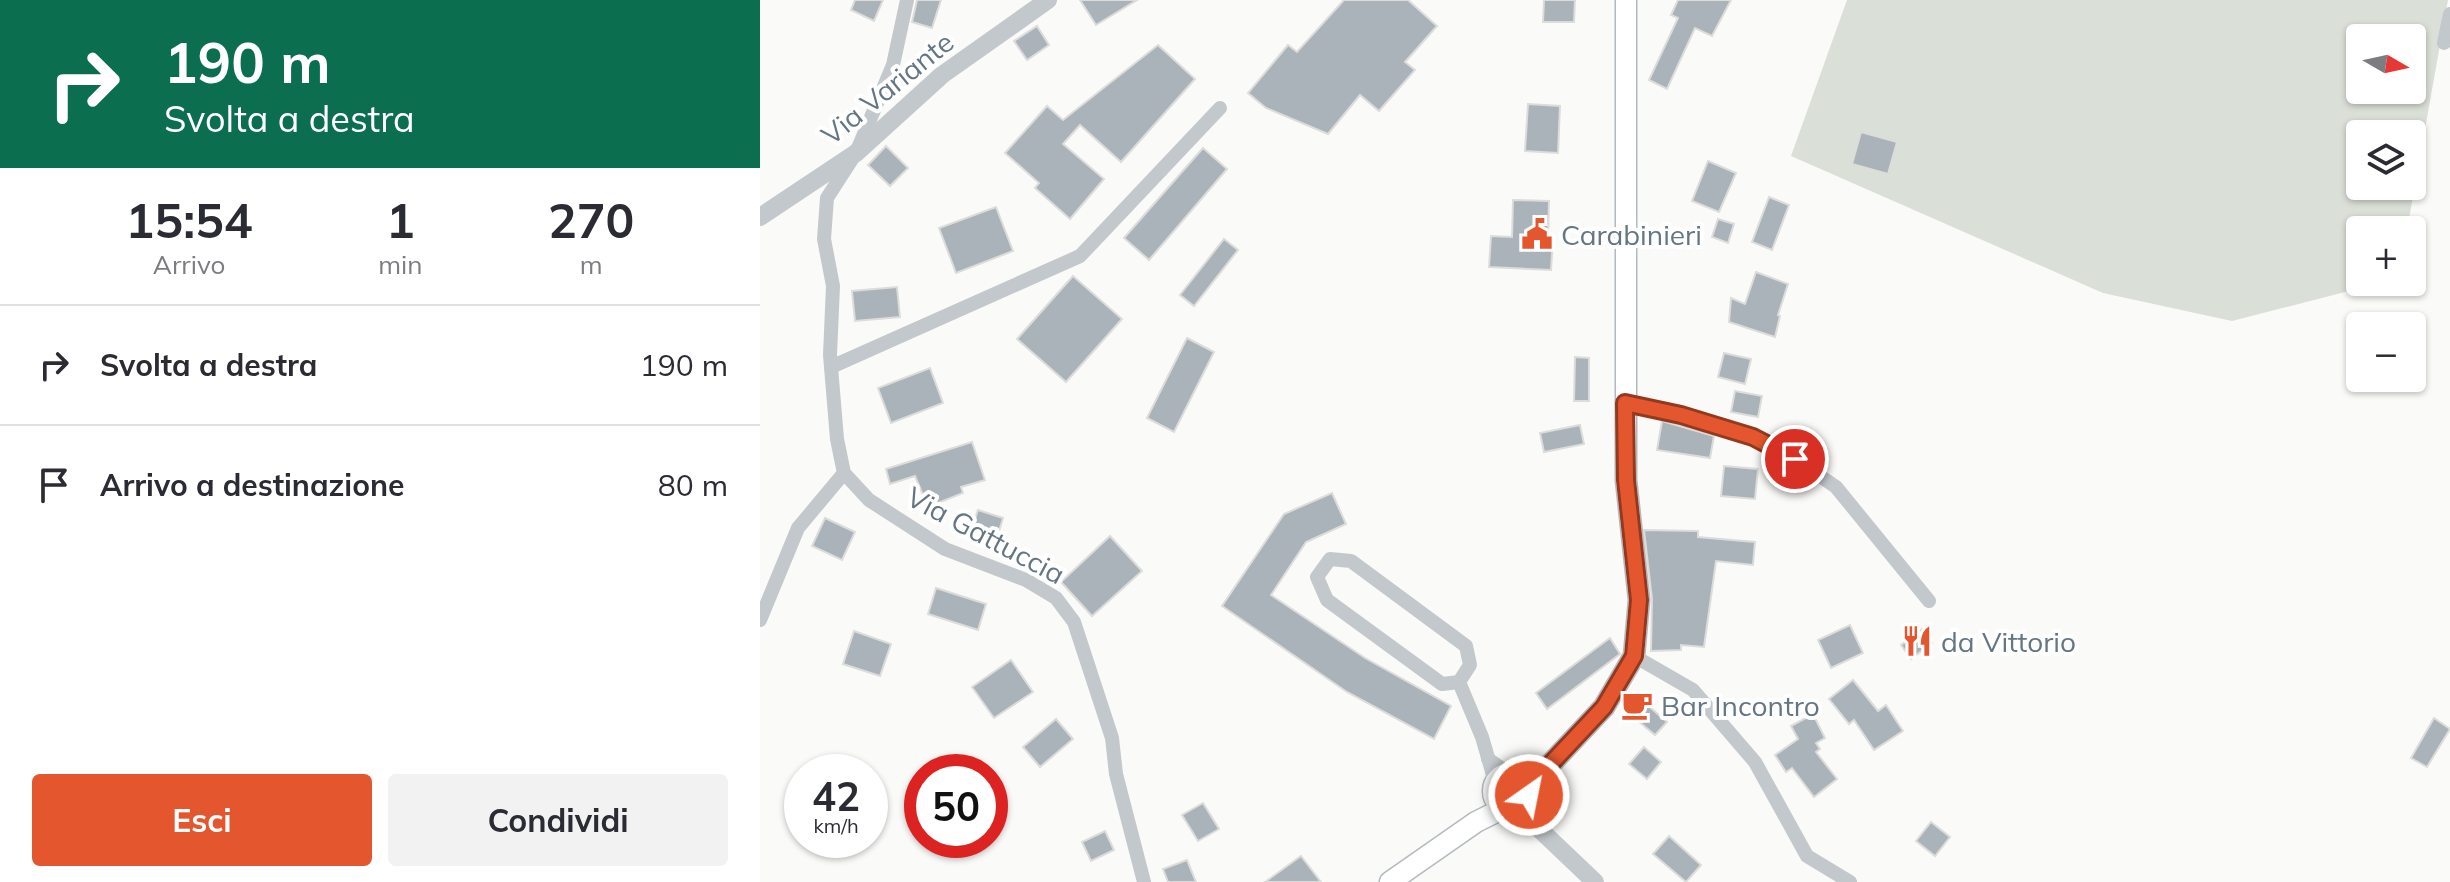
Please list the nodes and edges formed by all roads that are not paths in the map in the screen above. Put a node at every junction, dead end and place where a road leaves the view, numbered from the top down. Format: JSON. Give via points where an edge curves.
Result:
{"nodes":[{"id":1,"x":907,"y":0,"type":"edge"},
{"id":2,"x":1048,"y":0,"type":"edge"},
{"id":3,"x":1626,"y":0,"type":"edge"},
{"id":4,"x":2450,"y":14,"type":"edge"},
{"id":5,"x":2444,"y":43,"type":"dead end"},
{"id":6,"x":1220,"y":108,"type":"dead end"},
{"id":7,"x":856,"y":153,"type":"junction"},
{"id":8,"x":760,"y":217,"type":"edge"},
{"id":9,"x":831,"y":367,"type":"junction"},
{"id":10,"x":1625,"y":403,"type":"junction"},
{"id":11,"x":844,"y":473,"type":"junction"},
{"id":12,"x":1929,"y":601,"type":"dead end"},
{"id":13,"x":760,"y":620,"type":"edge"},
{"id":14,"x":1634,"y":656,"type":"junction"},
{"id":15,"x":1459,"y":682,"type":"junction"},
{"id":16,"x":1512,"y":792,"type":"junction"},
{"id":17,"x":1144,"y":882,"type":"edge"},
{"id":18,"x":1390,"y":882,"type":"edge"},
{"id":19,"x":1595,"y":882,"type":"edge"},
{"id":20,"x":1850,"y":882,"type":"edge"}],
"edges":[{"from":1,"to":7,"type":"street","via":[[893,65]]},
{"from":2,"to":7,"type":"street","name":"Via Variante","via":[[942,75]]},
{"from":3,"to":10,"type":"main road"},
{"from":4,"to":5,"type":"street"},
{"from":6,"to":9,"type":"street","via":[[1080,256]]},
{"from":7,"to":8,"type":"street","name":"Via Variante"},
{"from":7,"to":9,"type":"street","via":[[827,198]]},
{"from":9,"to":11,"type":"street"},
{"from":10,"to":12,"type":"street","via":[[1753,437],[1795,459],[1836,487]]},
{"from":10,"to":14,"type":"main road","via":[[1626,480],[1639,600]]},
{"from":11,"to":13,"type":"street","via":[[798,528]]},
{"from":11,"to":17,"type":"street","name":"Via Gattuccia","via":[[869,500],[945,549],[1026,580],[1056,598],[1074,622],[1112,738]]},
{"from":14,"to":16,"type":"main road","via":[[1604,707]]},
{"from":14,"to":20,"type":"street","via":[[1693,690],[1755,762],[1807,856]]},
{"from":15,"to":15,"type":"street","via":[[1470,665],[1466,646],[1351,561],[1330,559],[1317,577],[1327,600],[1442,684]]},
{"from":15,"to":16,"type":"street","via":[[1488,758]]},
{"from":16,"to":18,"type":"main road"},
{"from":16,"to":19,"type":"street","via":[[1534,824]]}]}
